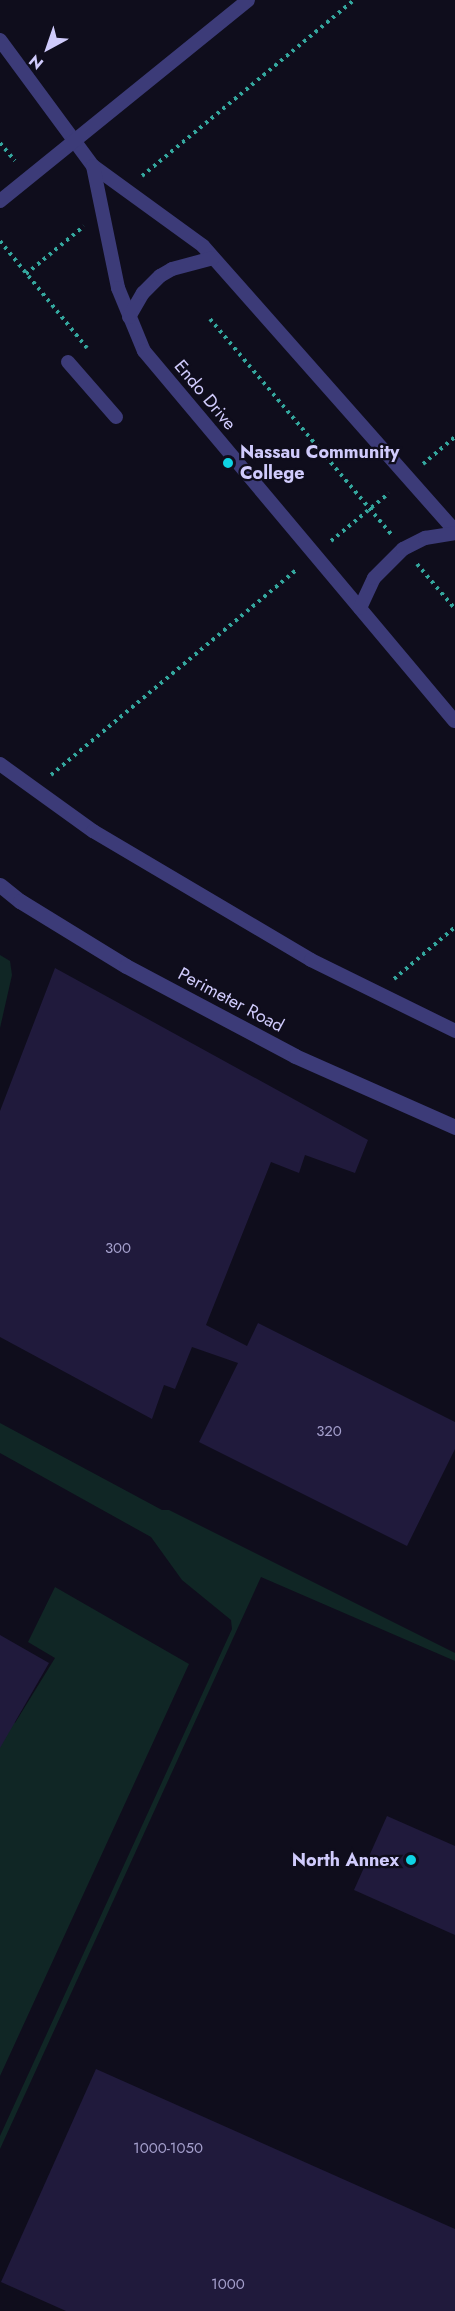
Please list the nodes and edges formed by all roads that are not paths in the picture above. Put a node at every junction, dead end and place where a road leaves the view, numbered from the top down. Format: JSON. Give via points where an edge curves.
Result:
{"nodes":[{"id":1,"x":248,"y":0,"type":"edge"},
{"id":2,"x":2,"y":46,"type":"edge"},
{"id":3,"x":75,"y":141,"type":"junction"},
{"id":4,"x":93,"y":166,"type":"junction"},
{"id":5,"x":0,"y":201,"type":"edge"},
{"id":6,"x":213,"y":258,"type":"junction"},
{"id":7,"x":129,"y":317,"type":"junction"},
{"id":8,"x":68,"y":362,"type":"road end"},
{"id":9,"x":116,"y":417,"type":"dead end"},
{"id":10,"x":455,"y":532,"type":"edge"},
{"id":11,"x":360,"y":608,"type":"junction"},
{"id":12,"x":455,"y":721,"type":"edge"},
{"id":13,"x":0,"y":764,"type":"edge"},
{"id":14,"x":0,"y":885,"type":"edge"},
{"id":15,"x":455,"y":1031,"type":"edge"},
{"id":16,"x":455,"y":1127,"type":"edge"}],
"edges":[{"from":1,"to":3,"type":"lane"},
{"from":2,"to":3,"type":"lane","name":"Endo Drive"},
{"from":3,"to":4,"type":"lane","name":"Endo Drive"},
{"from":3,"to":5,"type":"lane"},
{"from":4,"to":6,"type":"lane","name":"Endo Drive","via":[[203,246]]},
{"from":4,"to":7,"type":"lane","name":"Endo Drive","via":[[118,288]]},
{"from":6,"to":7,"type":"lane","via":[[159,276]]},
{"from":6,"to":10,"type":"lane","name":"Endo Drive"},
{"from":7,"to":11,"type":"lane","name":"Endo Drive","via":[[144,351]]},
{"from":8,"to":9,"type":"lane"},
{"from":10,"to":11,"type":"lane","via":[[425,538],[403,549],[374,578]]},
{"from":11,"to":12,"type":"lane","name":"Endo Drive"},
{"from":13,"to":15,"type":"lane","via":[[93,831],[312,960]]},
{"from":14,"to":16,"type":"street","name":"Perimeter Road","via":[[126,966],[295,1056]]}]}
